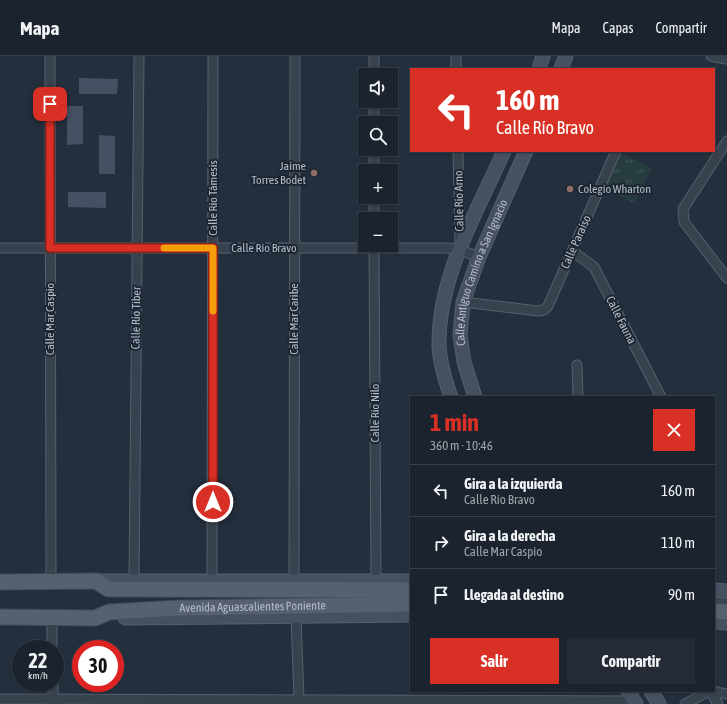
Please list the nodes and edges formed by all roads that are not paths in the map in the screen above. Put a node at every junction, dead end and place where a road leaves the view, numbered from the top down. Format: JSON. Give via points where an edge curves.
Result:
{"nodes":[{"id":1,"x":50,"y":56,"type":"edge"},
{"id":2,"x":139,"y":56,"type":"edge"},
{"id":3,"x":213,"y":56,"type":"edge"},
{"id":4,"x":295,"y":56,"type":"edge"},
{"id":5,"x":374,"y":56,"type":"edge"},
{"id":6,"x":456,"y":56,"type":"edge"},
{"id":7,"x":538,"y":56,"type":"edge"},
{"id":8,"x":543,"y":56,"type":"edge"},
{"id":9,"x":566,"y":56,"type":"edge"},
{"id":10,"x":711,"y":56,"type":"edge"},
{"id":11,"x":726,"y":59,"type":"edge"},
{"id":12,"x":374,"y":68,"type":"edge"},
{"id":13,"x":456,"y":68,"type":"edge"},
{"id":14,"x":539,"y":68,"type":"edge"},
{"id":15,"x":539,"y":68,"type":"edge"},
{"id":16,"x":561,"y":68,"type":"edge"},
{"id":17,"x":727,"y":141,"type":"edge"},
{"id":18,"x":458,"y":152,"type":"edge"},
{"id":19,"x":504,"y":152,"type":"edge"},
{"id":20,"x":526,"y":152,"type":"edge"},
{"id":21,"x":616,"y":152,"type":"edge"},
{"id":22,"x":358,"y":246,"type":"edge"},
{"id":23,"x":398,"y":247,"type":"edge"},
{"id":24,"x":0,"y":248,"type":"edge"},
{"id":25,"x":50,"y":248,"type":"junction"},
{"id":26,"x":137,"y":248,"type":"junction"},
{"id":27,"x":213,"y":248,"type":"junction"},
{"id":28,"x":294,"y":248,"type":"junction"},
{"id":29,"x":460,"y":250,"type":"junction"},
{"id":30,"x":572,"y":251,"type":"junction"},
{"id":31,"x":374,"y":252,"type":"edge"},
{"id":32,"x":479,"y":257,"type":"junction"},
{"id":33,"x":727,"y":278,"type":"edge"},
{"id":34,"x":463,"y":302,"type":"junction"},
{"id":35,"x":578,"y":365,"type":"dead end"},
{"id":36,"x":451,"y":396,"type":"edge"},
{"id":37,"x":475,"y":396,"type":"edge"},
{"id":38,"x":578,"y":396,"type":"edge"},
{"id":39,"x":660,"y":396,"type":"edge"},
{"id":40,"x":134,"y":580,"type":"junction"},
{"id":41,"x":96,"y":581,"type":"junction"},
{"id":42,"x":212,"y":581,"type":"junction"},
{"id":43,"x":294,"y":581,"type":"junction"},
{"id":44,"x":376,"y":581,"type":"junction"},
{"id":45,"x":0,"y":582,"type":"edge"},
{"id":46,"x":51,"y":582,"type":"junction"},
{"id":47,"x":410,"y":582,"type":"edge"},
{"id":48,"x":410,"y":590,"type":"edge"},
{"id":49,"x":715,"y":590,"type":"edge"},
{"id":50,"x":727,"y":591,"type":"edge"},
{"id":51,"x":410,"y":604,"type":"edge"},
{"id":52,"x":715,"y":611,"type":"edge"},
{"id":53,"x":727,"y":612,"type":"edge"},
{"id":54,"x":410,"y":615,"type":"edge"},
{"id":55,"x":296,"y":616,"type":"junction"},
{"id":56,"x":0,"y":617,"type":"edge"},
{"id":57,"x":52,"y":618,"type":"junction"},
{"id":58,"x":96,"y":618,"type":"junction"},
{"id":59,"x":715,"y":622,"type":"edge"},
{"id":60,"x":727,"y":623,"type":"edge"},
{"id":61,"x":52,"y":640,"type":"edge"},
{"id":62,"x":478,"y":692,"type":"edge"},
{"id":63,"x":652,"y":692,"type":"edge"},
{"id":64,"x":708,"y":692,"type":"edge"},
{"id":65,"x":711,"y":692,"type":"edge"},
{"id":66,"x":715,"y":692,"type":"edge"},
{"id":67,"x":727,"y":694,"type":"edge"},
{"id":68,"x":0,"y":699,"type":"edge"},
{"id":69,"x":633,"y":699,"type":"edge"},
{"id":70,"x":55,"y":701,"type":"edge"},
{"id":71,"x":251,"y":702,"type":"edge"},
{"id":72,"x":300,"y":702,"type":"edge"},
{"id":73,"x":403,"y":702,"type":"edge"},
{"id":74,"x":479,"y":702,"type":"edge"},
{"id":75,"x":551,"y":702,"type":"edge"},
{"id":76,"x":659,"y":704,"type":"edge"},
{"id":77,"x":685,"y":704,"type":"edge"},
{"id":78,"x":718,"y":704,"type":"edge"}],
"edges":[{"from":1,"to":25,"type":"street","name":"Calle Mar Caspio"},
{"from":2,"to":26,"type":"street","name":"Calle Río Tiber"},
{"from":3,"to":27,"type":"street","name":"Calle Río Támesis"},
{"from":4,"to":28,"type":"street","name":"Calle Mar Caribe"},
{"from":5,"to":12,"type":"street"},
{"from":6,"to":13,"type":"street"},
{"from":7,"to":14,"type":"street"},
{"from":8,"to":15,"type":"main road"},
{"from":9,"to":16,"type":"main road"},
{"from":10,"to":11,"type":"street"},
{"from":17,"to":33,"type":"street","via":[[683,210],[682,216]]},
{"from":18,"to":29,"type":"street","name":"Calle Río Arno"},
{"from":19,"to":29,"type":"main road","name":"Calle Antiguo Camino a San Ignacio"},
{"from":20,"to":32,"type":"main road","name":"Calle Antiguo Camino a San Ignacio"},
{"from":21,"to":30,"type":"street","name":"Calle Paraíso"},
{"from":22,"to":28,"type":"street","name":"Calle Río Bravo"},
{"from":23,"to":29,"type":"street","name":"Calle Río Bravo"},
{"from":24,"to":25,"type":"street","name":"Calle Río Bravo"},
{"from":25,"to":26,"type":"street","name":"Calle Río Bravo"},
{"from":25,"to":46,"type":"street","name":"Calle Mar Caspio"},
{"from":26,"to":27,"type":"street","name":"Calle Río Bravo"},
{"from":26,"to":40,"type":"street","name":"Calle Río Tiber"},
{"from":27,"to":28,"type":"street","name":"Calle Río Bravo"},
{"from":27,"to":42,"type":"street","name":"Calle Río Támesis"},
{"from":28,"to":43,"type":"street","name":"Calle Mar Caribe"},
{"from":29,"to":32,"type":"street","name":"Calle Río Bravo"},
{"from":29,"to":36,"type":"main road","name":"Calle Antiguo Camino a San Ignacio","via":[[442,301],[439,345],[442,368]]},
{"from":30,"to":34,"type":"street","name":"Calle Paraíso","via":[[544,310]]},
{"from":30,"to":39,"type":"street","name":"Calle Fauna","via":[[594,267]]},
{"from":31,"to":44,"type":"street","name":"Calle Río Nilo"},
{"from":32,"to":34,"type":"main road","name":"Calle Antiguo Camino a San Ignacio"},
{"from":34,"to":37,"type":"main road","name":"Calle Antiguo Camino a San Ignacio","via":[[460,335],[464,362]]},
{"from":35,"to":38,"type":"street"},
{"from":40,"to":41,"type":"main road","name":"Avenida Aguascalientes Poniente"},
{"from":40,"to":42,"type":"main road","name":"Avenida Aguascalientes Poniente"},
{"from":41,"to":46,"type":"main road","name":"Avenida Aguascalientes Poniente"},
{"from":41,"to":48,"type":"main road","name":"Avenida Aguascalientes Poniente","via":[[108,589]]},
{"from":42,"to":43,"type":"main road","name":"Avenida Aguascalientes Poniente"},
{"from":43,"to":44,"type":"main road","name":"Avenida Aguascalientes Poniente"},
{"from":44,"to":47,"type":"main road","name":"Avenida Aguascalientes Poniente"},
{"from":45,"to":46,"type":"main road","name":"Avenida Aguascalientes Poniente"},
{"from":49,"to":50,"type":"main road"},
{"from":51,"to":58,"type":"main road","name":"Avenida Aguascalientes Poniente","via":[[180,608],[109,612]]},
{"from":52,"to":53,"type":"main road"},
{"from":54,"to":55,"type":"main road","name":"Avenida Aguascalientes Poniente"},
{"from":55,"to":58,"type":"main road","name":"Avenida Aguascalientes Poniente"},
{"from":55,"to":72,"type":"street"},
{"from":56,"to":57,"type":"main road","name":"Avenida Aguascalientes Poniente"},
{"from":57,"to":58,"type":"main road","name":"Avenida Aguascalientes Poniente"},
{"from":57,"to":61,"type":"street"},
{"from":59,"to":60,"type":"main road"},
{"from":62,"to":74,"type":"street"},
{"from":63,"to":76,"type":"main road"},
{"from":64,"to":77,"type":"street"},
{"from":65,"to":78,"type":"street"},
{"from":66,"to":67,"type":"street"},
{"from":68,"to":70,"type":"street"},
{"from":69,"to":75,"type":"street"},
{"from":70,"to":71,"type":"street"},
{"from":71,"to":72,"type":"street"},
{"from":72,"to":73,"type":"street"},
{"from":73,"to":74,"type":"street"},
{"from":74,"to":75,"type":"street"}]}
